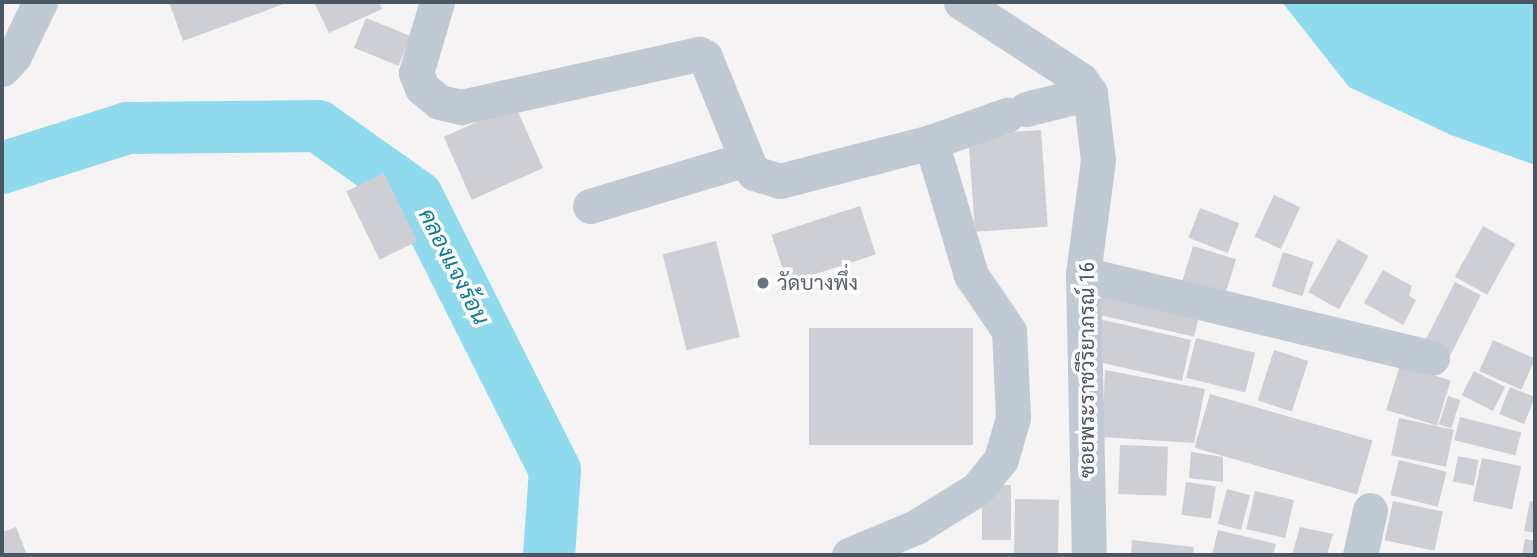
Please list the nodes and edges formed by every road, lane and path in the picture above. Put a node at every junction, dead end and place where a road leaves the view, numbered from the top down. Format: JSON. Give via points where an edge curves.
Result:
{"nodes":[{"id":1,"x":40,"y":2,"type":"edge"},
{"id":2,"x":436,"y":2,"type":"edge"},
{"id":3,"x":961,"y":2,"type":"edge"},
{"id":4,"x":2,"y":69,"type":"edge"},
{"id":5,"x":1090,"y":93,"type":"junction"},
{"id":6,"x":931,"y":142,"type":"junction"},
{"id":7,"x":746,"y":159,"type":"junction"},
{"id":8,"x":590,"y":206,"type":"dead end"},
{"id":9,"x":1083,"y":274,"type":"junction"},
{"id":10,"x":1432,"y":358,"type":"dead end"},
{"id":11,"x":1370,"y":510,"type":"dead end"},
{"id":12,"x":849,"y":555,"type":"edge"},
{"id":13,"x":1089,"y":555,"type":"edge"},
{"id":14,"x":1360,"y":555,"type":"edge"}],
"edges":[{"from":1,"to":4,"type":"street","via":[[14,56]]},
{"from":2,"to":7,"type":"street","via":[[416,73],[422,88],[439,102],[461,107],[699,54],[705,57]]},
{"from":3,"to":5,"type":"street","via":[[1082,80]]},
{"from":5,"to":6,"type":"street","via":[[1016,112]]},
{"from":5,"to":9,"type":"street","name":"ซอยพระราชวีริยาภรณ์ 16","via":[[1098,160]]},
{"from":6,"to":7,"type":"street","via":[[780,181],[754,173]]},
{"from":6,"to":12,"type":"street","via":[[971,275],[1009,331],[1013,418],[1002,459],[977,489],[916,527]]},
{"from":7,"to":8,"type":"street"},
{"from":9,"to":10,"type":"street"},
{"from":9,"to":13,"type":"street","name":"ซอยพระราชวีริยาภรณ์ 16"},
{"from":11,"to":14,"type":"street"}]}
